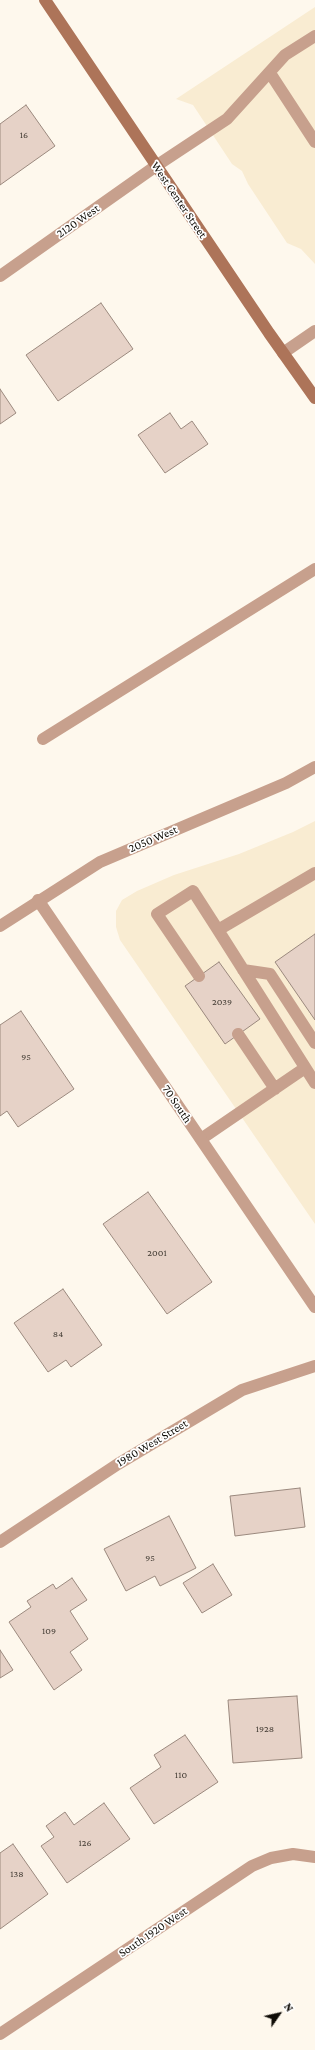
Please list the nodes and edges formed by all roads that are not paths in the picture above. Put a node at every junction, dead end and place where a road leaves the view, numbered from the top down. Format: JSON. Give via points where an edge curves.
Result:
{"nodes":[{"id":1,"x":45,"y":0,"type":"edge"},
{"id":2,"x":315,"y":36,"type":"edge"},
{"id":3,"x":270,"y":73,"type":"junction"},
{"id":4,"x":315,"y":142,"type":"edge"},
{"id":5,"x":156,"y":166,"type":"junction"},
{"id":6,"x":0,"y":276,"type":"edge"},
{"id":7,"x":315,"y":331,"type":"edge"},
{"id":8,"x":283,"y":354,"type":"junction"},
{"id":9,"x":315,"y":398,"type":"edge"},
{"id":10,"x":315,"y":569,"type":"edge"},
{"id":11,"x":43,"y":739,"type":"dead end"},
{"id":12,"x":314,"y":771,"type":"edge"},
{"id":13,"x":315,"y":873,"type":"edge"},
{"id":14,"x":38,"y":900,"type":"junction"},
{"id":15,"x":0,"y":926,"type":"edge"},
{"id":16,"x":218,"y":930,"type":"junction"},
{"id":17,"x":243,"y":970,"type":"junction"},
{"id":18,"x":199,"y":976,"type":"dead end"},
{"id":19,"x":238,"y":1034,"type":"dead end"},
{"id":20,"x":315,"y":1043,"type":"edge"},
{"id":21,"x":305,"y":1068,"type":"junction"},
{"id":22,"x":315,"y":1083,"type":"edge"},
{"id":23,"x":275,"y":1088,"type":"junction"},
{"id":24,"x":200,"y":1139,"type":"junction"},
{"id":25,"x":315,"y":1307,"type":"edge"},
{"id":26,"x":315,"y":1366,"type":"edge"},
{"id":27,"x":0,"y":1542,"type":"edge"},
{"id":28,"x":315,"y":1857,"type":"edge"},
{"id":29,"x":0,"y":2034,"type":"edge"}],
"edges":[{"from":1,"to":5,"type":"main road","name":"West Center Street"},
{"from":2,"to":3,"type":"street","name":"2120 West","via":[[285,55]]},
{"from":3,"to":4,"type":"street"},
{"from":3,"to":5,"type":"street","name":"2120 West","via":[[226,119]]},
{"from":5,"to":6,"type":"street","name":"2120 West"},
{"from":5,"to":8,"type":"main road","name":"West Center Street"},
{"from":7,"to":8,"type":"street"},
{"from":8,"to":9,"type":"main road","name":"West Center Street"},
{"from":10,"to":11,"type":"street"},
{"from":12,"to":14,"type":"street","name":"2050 West","via":[[100,862]]},
{"from":13,"to":16,"type":"street"},
{"from":14,"to":15,"type":"street","name":"2050 West"},
{"from":14,"to":24,"type":"street","name":"70 South"},
{"from":16,"to":17,"type":"street"},
{"from":16,"to":18,"type":"street","via":[[193,891],[158,914]]},
{"from":17,"to":20,"type":"street","via":[[270,974]]},
{"from":17,"to":21,"type":"street"},
{"from":19,"to":23,"type":"street"},
{"from":21,"to":22,"type":"street"},
{"from":21,"to":23,"type":"street"},
{"from":23,"to":24,"type":"street"},
{"from":24,"to":25,"type":"street","name":"70 South"},
{"from":26,"to":27,"type":"street","name":"1980 West Street","via":[[242,1390],[118,1464]]},
{"from":28,"to":29,"type":"street","name":"South 1920 West","via":[[292,1854],[271,1858],[252,1866]]}]}
